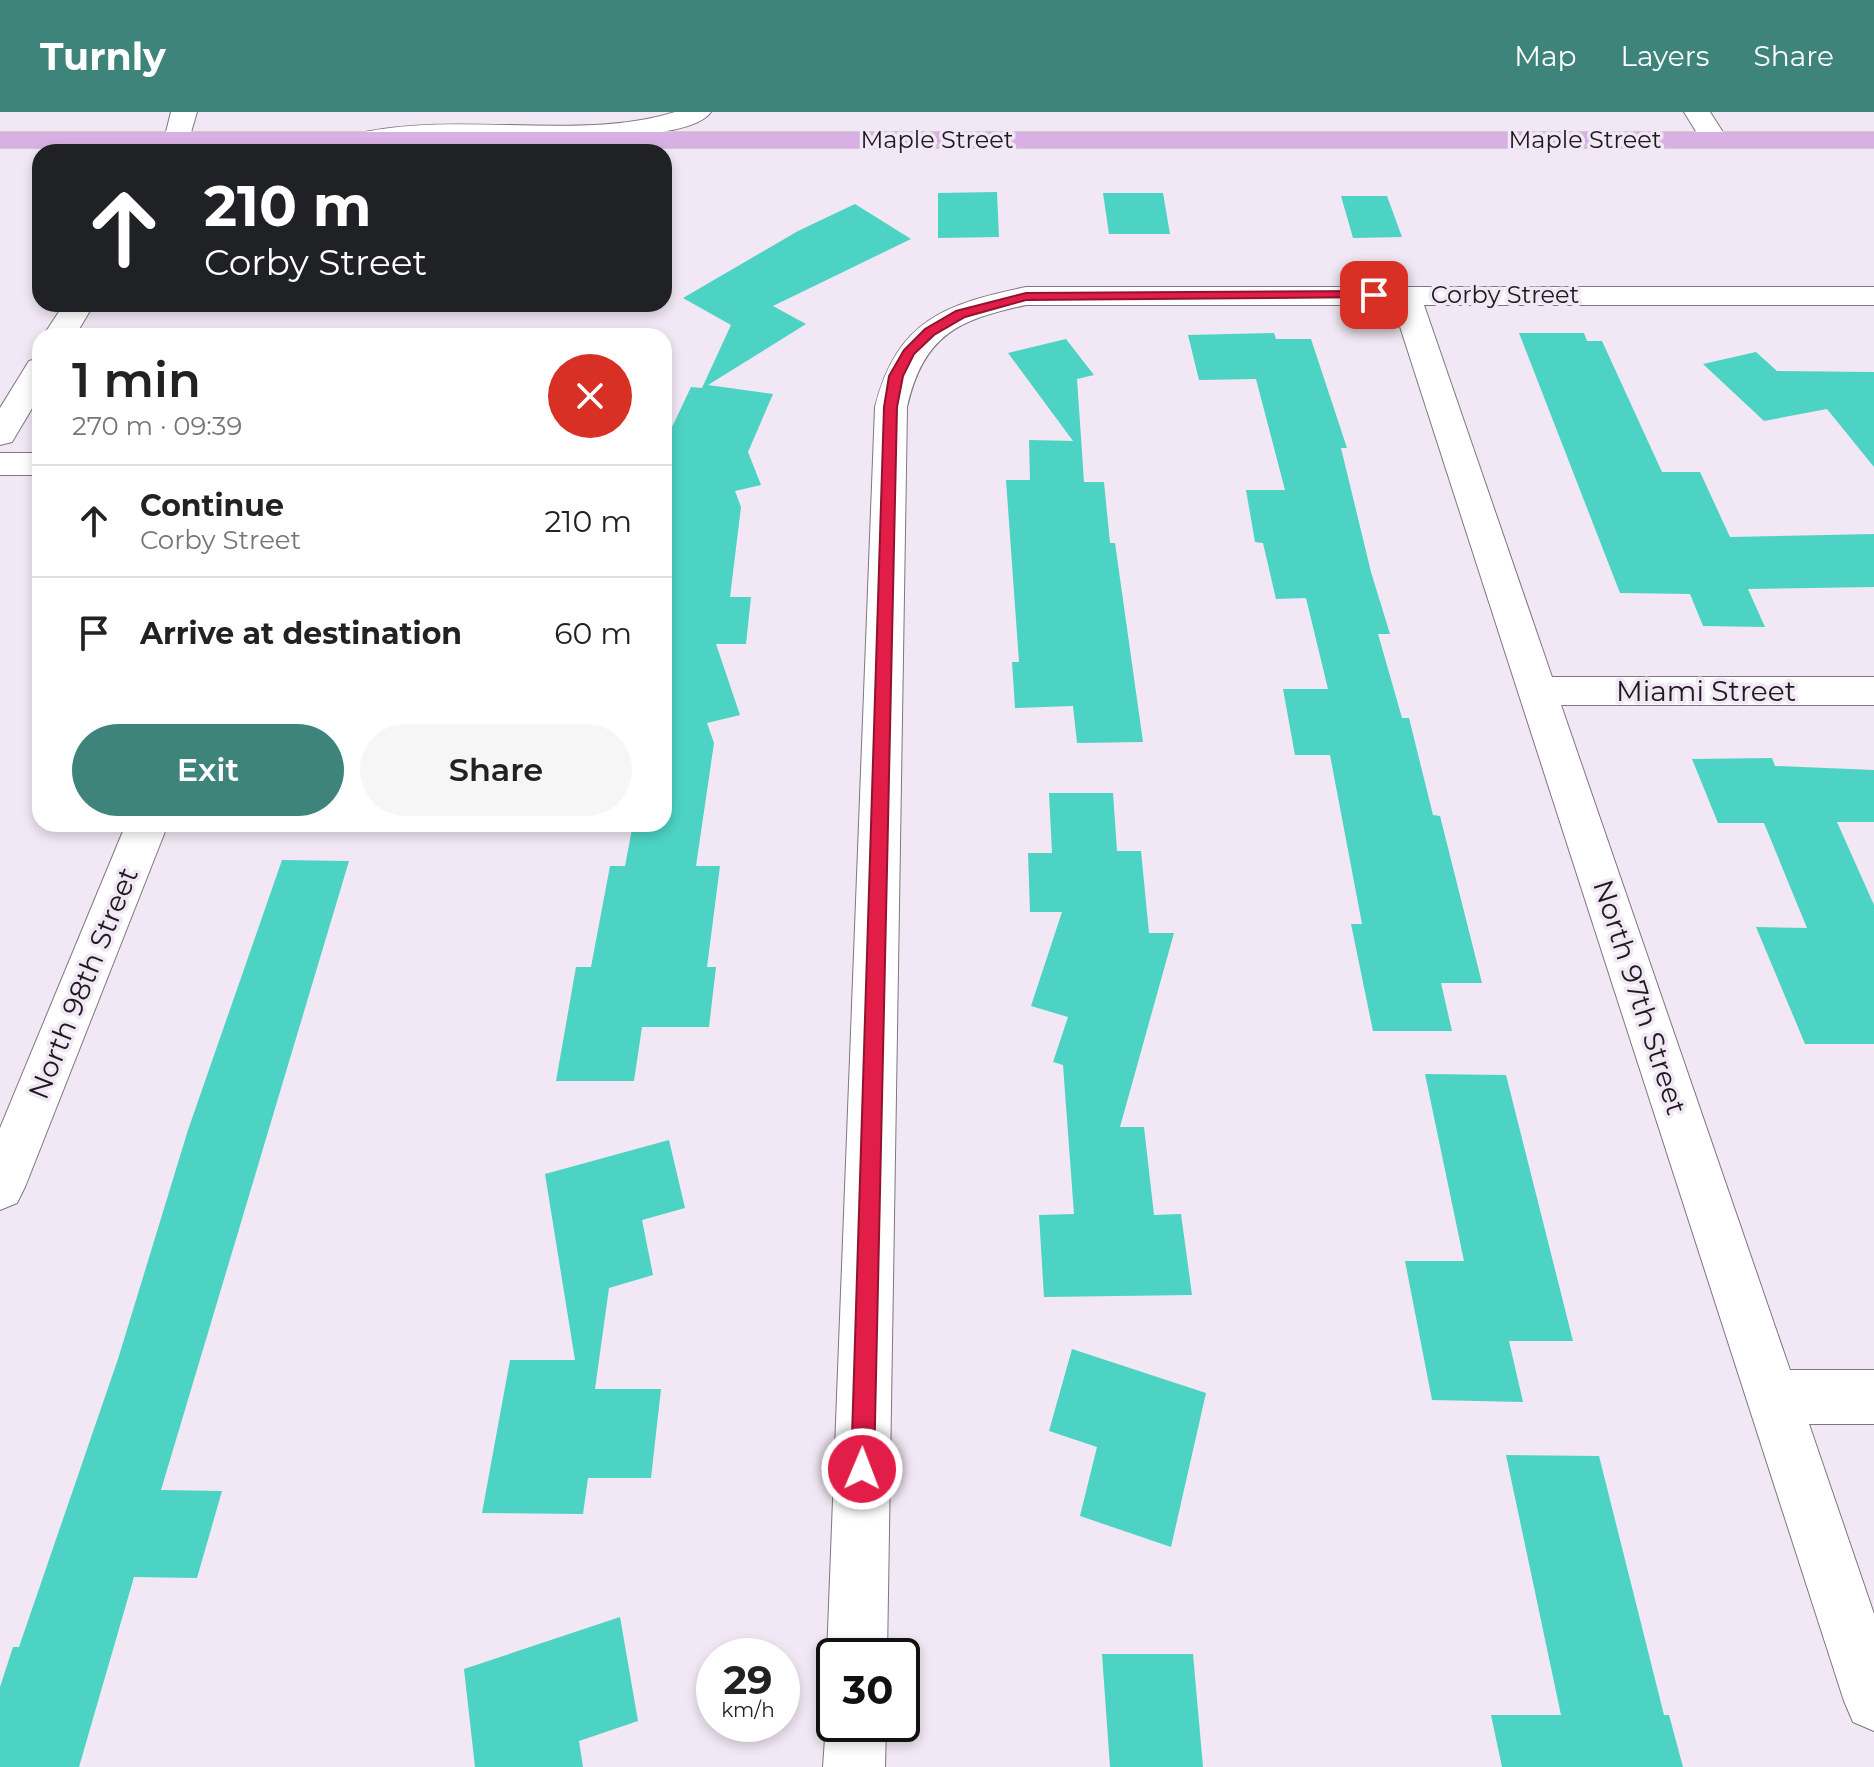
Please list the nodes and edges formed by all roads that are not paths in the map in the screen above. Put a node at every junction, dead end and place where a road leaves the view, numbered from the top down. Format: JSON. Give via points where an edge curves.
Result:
{"nodes":[{"id":1,"x":184,"y":112,"type":"edge"},
{"id":2,"x":698,"y":112,"type":"edge"},
{"id":3,"x":1697,"y":112,"type":"edge"},
{"id":4,"x":0,"y":140,"type":"edge"},
{"id":5,"x":1715,"y":140,"type":"junction"},
{"id":6,"x":1874,"y":140,"type":"edge"},
{"id":7,"x":337,"y":141,"type":"junction"},
{"id":8,"x":116,"y":144,"type":"edge"},
{"id":9,"x":175,"y":144,"type":"edge"},
{"id":10,"x":239,"y":144,"type":"edge"},
{"id":11,"x":1405,"y":295,"type":"junction"},
{"id":12,"x":1874,"y":296,"type":"edge"},
{"id":13,"x":32,"y":381,"type":"edge"},
{"id":14,"x":0,"y":435,"type":"edge"},
{"id":15,"x":0,"y":464,"type":"edge"},
{"id":16,"x":32,"y":464,"type":"edge"},
{"id":17,"x":1538,"y":691,"type":"junction"},
{"id":18,"x":1874,"y":691,"type":"edge"},
{"id":19,"x":144,"y":832,"type":"edge"},
{"id":20,"x":0,"y":1187,"type":"edge"},
{"id":21,"x":1773,"y":1397,"type":"junction"},
{"id":22,"x":1874,"y":1397,"type":"edge"},
{"id":23,"x":857,"y":1638,"type":"edge"},
{"id":24,"x":1874,"y":1701,"type":"edge"},
{"id":25,"x":855,"y":1742,"type":"edge"},
{"id":26,"x":854,"y":1767,"type":"edge"}],
"edges":[{"from":1,"to":9,"type":"street"},
{"from":2,"to":7,"type":"street","via":[[653,124],[462,130]]},
{"from":3,"to":5,"type":"street"},
{"from":4,"to":8,"type":"main road","name":"Maple Street"},
{"from":5,"to":6,"type":"main road","name":"Maple Street"},
{"from":5,"to":7,"type":"main road","name":"Maple Street"},
{"from":7,"to":10,"type":"main road","name":"Maple Street"},
{"from":11,"to":12,"type":"street","name":"Corby Street"},
{"from":11,"to":17,"type":"street","name":"North 97th Street"},
{"from":11,"to":23,"type":"street","name":"Corby Street","via":[[1039,296],[989,303],[929,332],[896,376],[891,407]]},
{"from":13,"to":14,"type":"street"},
{"from":15,"to":16,"type":"street"},
{"from":17,"to":18,"type":"street","name":"Miami Street"},
{"from":17,"to":21,"type":"street","name":"North 97th Street"},
{"from":19,"to":20,"type":"street","name":"North 98th Street"},
{"from":21,"to":22,"type":"street"},
{"from":21,"to":24,"type":"street","name":"North 97th Street"},
{"from":25,"to":26,"type":"street"}]}
